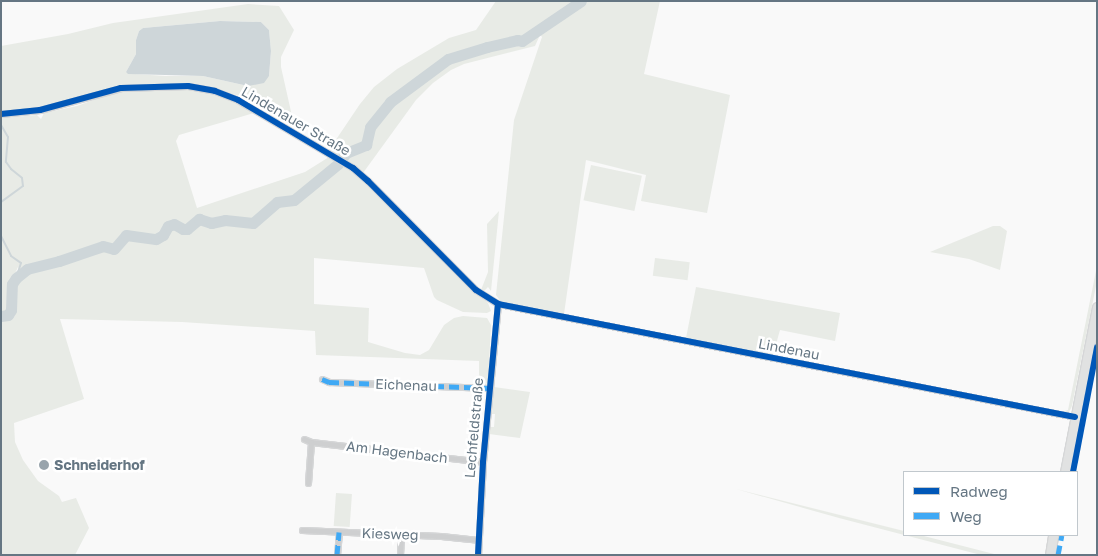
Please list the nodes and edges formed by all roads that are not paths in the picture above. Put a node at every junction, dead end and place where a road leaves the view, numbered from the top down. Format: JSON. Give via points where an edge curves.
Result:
{"nodes":[{"id":1,"x":1,"y":114,"type":"edge"},
{"id":2,"x":498,"y":304,"type":"junction"},
{"id":3,"x":1097,"y":307,"type":"edge"},
{"id":4,"x":322,"y":379,"type":"dead end"},
{"id":5,"x":490,"y":388,"type":"junction"},
{"id":6,"x":1075,"y":417,"type":"junction"},
{"id":7,"x":304,"y":439,"type":"dead end"},
{"id":8,"x":311,"y":442,"type":"junction"},
{"id":9,"x":483,"y":462,"type":"junction"},
{"id":10,"x":1065,"y":471,"type":"edge"},
{"id":11,"x":308,"y":483,"type":"dead end"},
{"id":12,"x":302,"y":530,"type":"dead end"},
{"id":13,"x":339,"y":532,"type":"junction"},
{"id":14,"x":401,"y":534,"type":"junction"},
{"id":15,"x":1053,"y":536,"type":"edge"},
{"id":16,"x":478,"y":540,"type":"junction"},
{"id":17,"x":337,"y":555,"type":"edge"},
{"id":18,"x":400,"y":555,"type":"edge"},
{"id":19,"x":478,"y":555,"type":"edge"},
{"id":20,"x":1050,"y":555,"type":"edge"}],
"edges":[{"from":1,"to":2,"type":"street","name":"Lindenauer Straße","via":[[40,110],[121,88],[188,86],[215,91],[238,100],[353,168],[476,290]]},
{"from":2,"to":5,"type":"street","name":"Lechfeldstraße"},
{"from":2,"to":6,"type":"street","name":"Lindenau"},
{"from":3,"to":6,"type":"main road"},
{"from":4,"to":5,"type":"street","name":"Eichenau","via":[[329,382]]},
{"from":5,"to":9,"type":"street","name":"Lechfeldstraße"},
{"from":6,"to":10,"type":"main road"},
{"from":7,"to":8,"type":"street","name":"Am Hagenbach"},
{"from":8,"to":9,"type":"street","name":"Am Hagenbach"},
{"from":8,"to":11,"type":"street"},
{"from":9,"to":16,"type":"street","name":"Lechfeldstraße"},
{"from":12,"to":13,"type":"street","name":"Kiesweg"},
{"from":13,"to":14,"type":"street","name":"Kiesweg"},
{"from":13,"to":17,"type":"street"},
{"from":14,"to":16,"type":"street","name":"Kiesweg"},
{"from":14,"to":18,"type":"street"},
{"from":15,"to":20,"type":"main road"},
{"from":16,"to":19,"type":"street","name":"Lechfeldstraße"}]}
